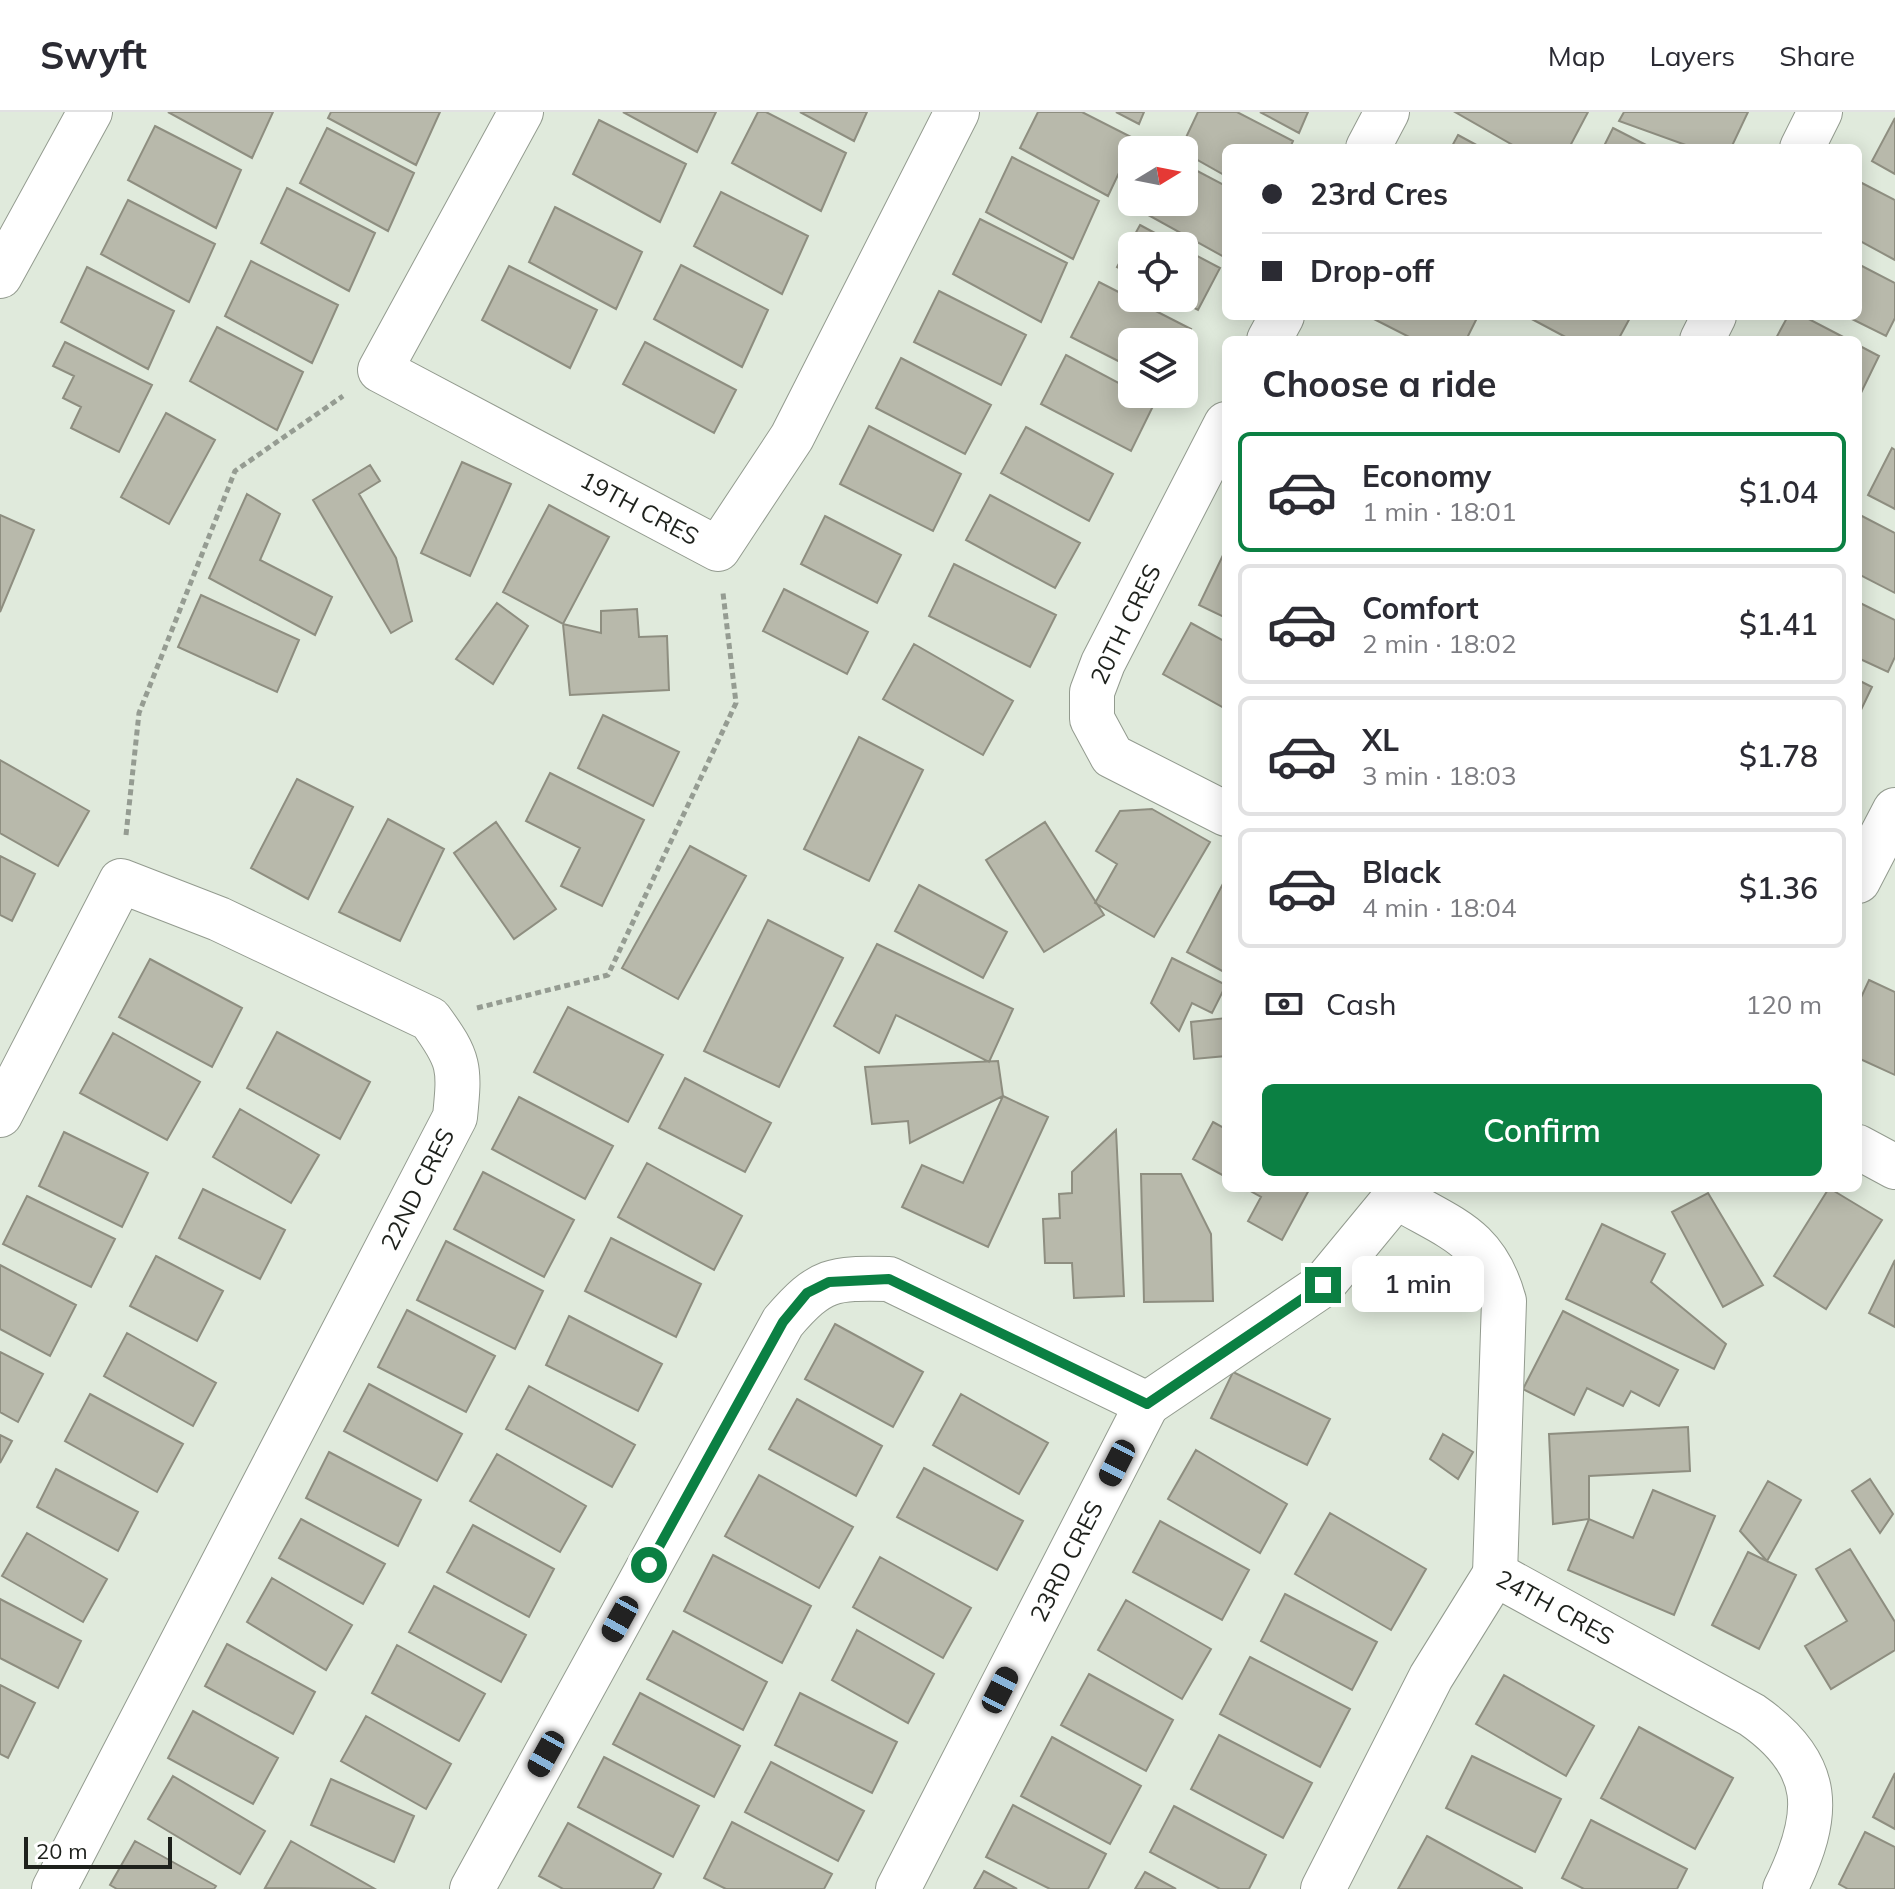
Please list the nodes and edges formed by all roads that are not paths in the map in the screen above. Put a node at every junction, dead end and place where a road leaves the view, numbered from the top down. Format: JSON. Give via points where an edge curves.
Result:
{"nodes":[{"id":1,"x":90,"y":112,"type":"edge"},
{"id":2,"x":521,"y":112,"type":"edge"},
{"id":3,"x":957,"y":112,"type":"edge"},
{"id":4,"x":1387,"y":112,"type":"edge"},
{"id":5,"x":1820,"y":112,"type":"edge"},
{"id":6,"x":1370,"y":144,"type":"edge"},
{"id":7,"x":1804,"y":144,"type":"edge"},
{"id":8,"x":14,"y":214,"type":"edge"},
{"id":9,"x":0,"y":276,"type":"edge"},
{"id":10,"x":1222,"y":432,"type":"edge"},
{"id":11,"x":1895,"y":810,"type":"edge"},
{"id":12,"x":1222,"y":812,"type":"edge"},
{"id":13,"x":1862,"y":873,"type":"edge"},
{"id":14,"x":0,"y":1115,"type":"edge"},
{"id":15,"x":1862,"y":1149,"type":"edge"},
{"id":16,"x":1895,"y":1167,"type":"edge"},
{"id":17,"x":1400,"y":1192,"type":"edge"},
{"id":18,"x":1147,"y":1404,"type":"junction"},
{"id":19,"x":1495,"y":1574,"type":"junction"},
{"id":20,"x":54,"y":1889,"type":"edge"},
{"id":21,"x":472,"y":1889,"type":"edge"},
{"id":22,"x":898,"y":1889,"type":"edge"},
{"id":23,"x":1323,"y":1889,"type":"edge"},
{"id":24,"x":1785,"y":1889,"type":"edge"}],
"edges":[{"from":1,"to":8,"type":"street"},
{"from":2,"to":3,"type":"street","name":"19TH CRES","via":[[380,370],[718,549],[792,437]]},
{"from":4,"to":6,"type":"street"},
{"from":5,"to":7,"type":"street"},
{"from":8,"to":9,"type":"street"},
{"from":10,"to":12,"type":"street","name":"20TH CRES","via":[[1092,692],[1092,719],[1112,756]]},
{"from":11,"to":13,"type":"street"},
{"from":14,"to":20,"type":"street","name":"22ND CRES","via":[[121,881],[219,919],[430,1019],[453,1050],[459,1075],[455,1117]]},
{"from":15,"to":16,"type":"street"},
{"from":17,"to":18,"type":"street","via":[[1323,1285]]},
{"from":17,"to":19,"type":"street","via":[[1479,1246],[1496,1272],[1504,1301]]},
{"from":18,"to":21,"type":"street","via":[[889,1279],[829,1282],[807,1293],[783,1322]]},
{"from":18,"to":22,"type":"street","name":"23RD CRES"},
{"from":19,"to":23,"type":"street","name":"24TH CRES","via":[[1431,1677]]},
{"from":19,"to":24,"type":"street","name":"24TH CRES","via":[[1781,1735],[1803,1766],[1811,1800],[1807,1837]]}]}
